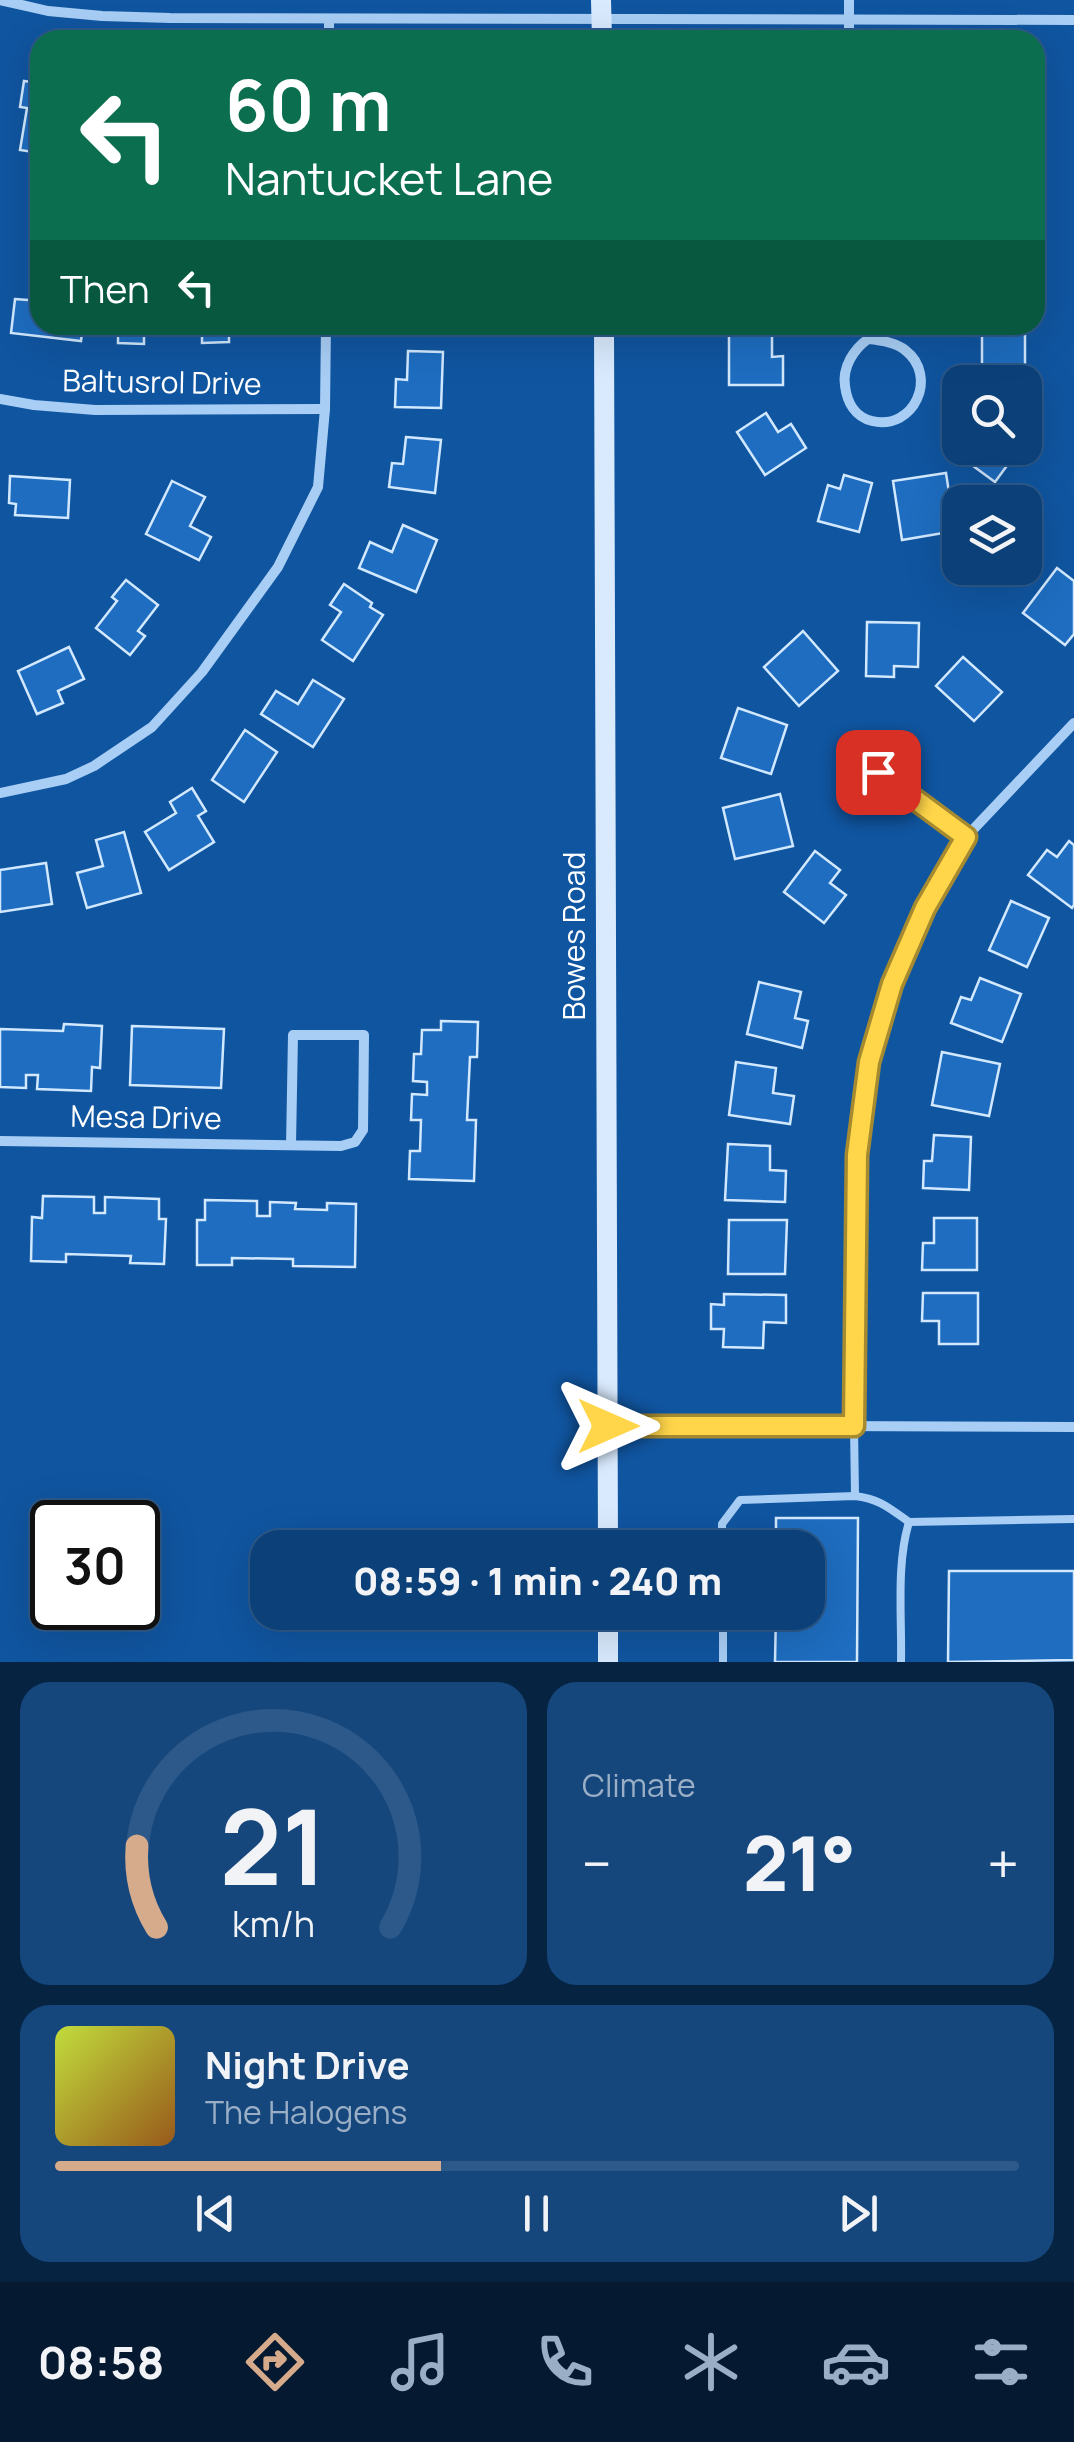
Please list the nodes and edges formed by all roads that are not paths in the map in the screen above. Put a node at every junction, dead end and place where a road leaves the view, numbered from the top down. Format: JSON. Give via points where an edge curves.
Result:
{"nodes":[{"id":1,"x":0,"y":0,"type":"edge"},
{"id":2,"x":849,"y":0,"type":"edge"},
{"id":3,"x":602,"y":9,"type":"edge"},
{"id":4,"x":329,"y":18,"type":"junction"},
{"id":5,"x":849,"y":19,"type":"junction"},
{"id":6,"x":1074,"y":20,"type":"edge"},
{"id":7,"x":329,"y":30,"type":"edge"},
{"id":8,"x":850,"y":30,"type":"edge"},
{"id":9,"x":326,"y":335,"type":"edge"},
{"id":10,"x":604,"y":335,"type":"edge"},
{"id":11,"x":867,"y":335,"type":"edge"},
{"id":12,"x":868,"y":338,"type":"junction"},
{"id":13,"x":0,"y":399,"type":"edge"},
{"id":14,"x":325,"y":409,"type":"junction"},
{"id":15,"x":1074,"y":723,"type":"edge"},
{"id":16,"x":878,"y":772,"type":"dead end"},
{"id":17,"x":0,"y":793,"type":"edge"},
{"id":18,"x":966,"y":837,"type":"junction"},
{"id":19,"x":0,"y":1141,"type":"edge"},
{"id":20,"x":291,"y":1145,"type":"junction"},
{"id":21,"x":608,"y":1426,"type":"junction"},
{"id":22,"x":854,"y":1426,"type":"junction"},
{"id":23,"x":1074,"y":1427,"type":"edge"},
{"id":24,"x":855,"y":1496,"type":"junction"},
{"id":25,"x":1074,"y":1519,"type":"edge"},
{"id":26,"x":909,"y":1522,"type":"junction"},
{"id":27,"x":608,"y":1530,"type":"edge"},
{"id":28,"x":722,"y":1530,"type":"edge"},
{"id":29,"x":608,"y":1630,"type":"edge"},
{"id":30,"x":722,"y":1630,"type":"edge"},
{"id":31,"x":608,"y":1662,"type":"edge"},
{"id":32,"x":722,"y":1662,"type":"edge"},
{"id":33,"x":901,"y":1662,"type":"edge"}],
"edges":[{"from":1,"to":4,"type":"street","via":[[102,16]]},
{"from":2,"to":5,"type":"street"},
{"from":3,"to":4,"type":"street"},
{"from":3,"to":5,"type":"street"},
{"from":4,"to":7,"type":"street"},
{"from":5,"to":6,"type":"street"},
{"from":5,"to":8,"type":"street"},
{"from":9,"to":14,"type":"street"},
{"from":10,"to":21,"type":"main road","name":"Bowes Road"},
{"from":11,"to":12,"type":"street"},
{"from":12,"to":12,"type":"street","via":[[905,349],[918,365],[918,402],[902,418],[882,424],[850,405],[844,381],[856,347]]},
{"from":13,"to":14,"type":"street","name":"Baltusrol Drive","via":[[94,410]]},
{"from":14,"to":17,"type":"street","via":[[318,486],[278,567],[202,672],[152,727],[94,766]]},
{"from":15,"to":18,"type":"street"},
{"from":16,"to":18,"type":"street"},
{"from":18,"to":22,"type":"street","via":[[892,984],[869,1062],[857,1155]]},
{"from":19,"to":20,"type":"street","name":"Mesa Drive"},
{"from":20,"to":20,"type":"street","name":"Mesa Drive","via":[[342,1146],[363,1130],[364,1035],[293,1036]]},
{"from":21,"to":22,"type":"street"},
{"from":21,"to":27,"type":"main road","name":"Bowes Road"},
{"from":22,"to":23,"type":"street"},
{"from":22,"to":24,"type":"lane"},
{"from":24,"to":26,"type":"lane","via":[[882,1502]]},
{"from":24,"to":28,"type":"lane","via":[[740,1500]]},
{"from":25,"to":26,"type":"lane"},
{"from":26,"to":33,"type":"lane"},
{"from":29,"to":31,"type":"main road"},
{"from":30,"to":32,"type":"lane"}]}
